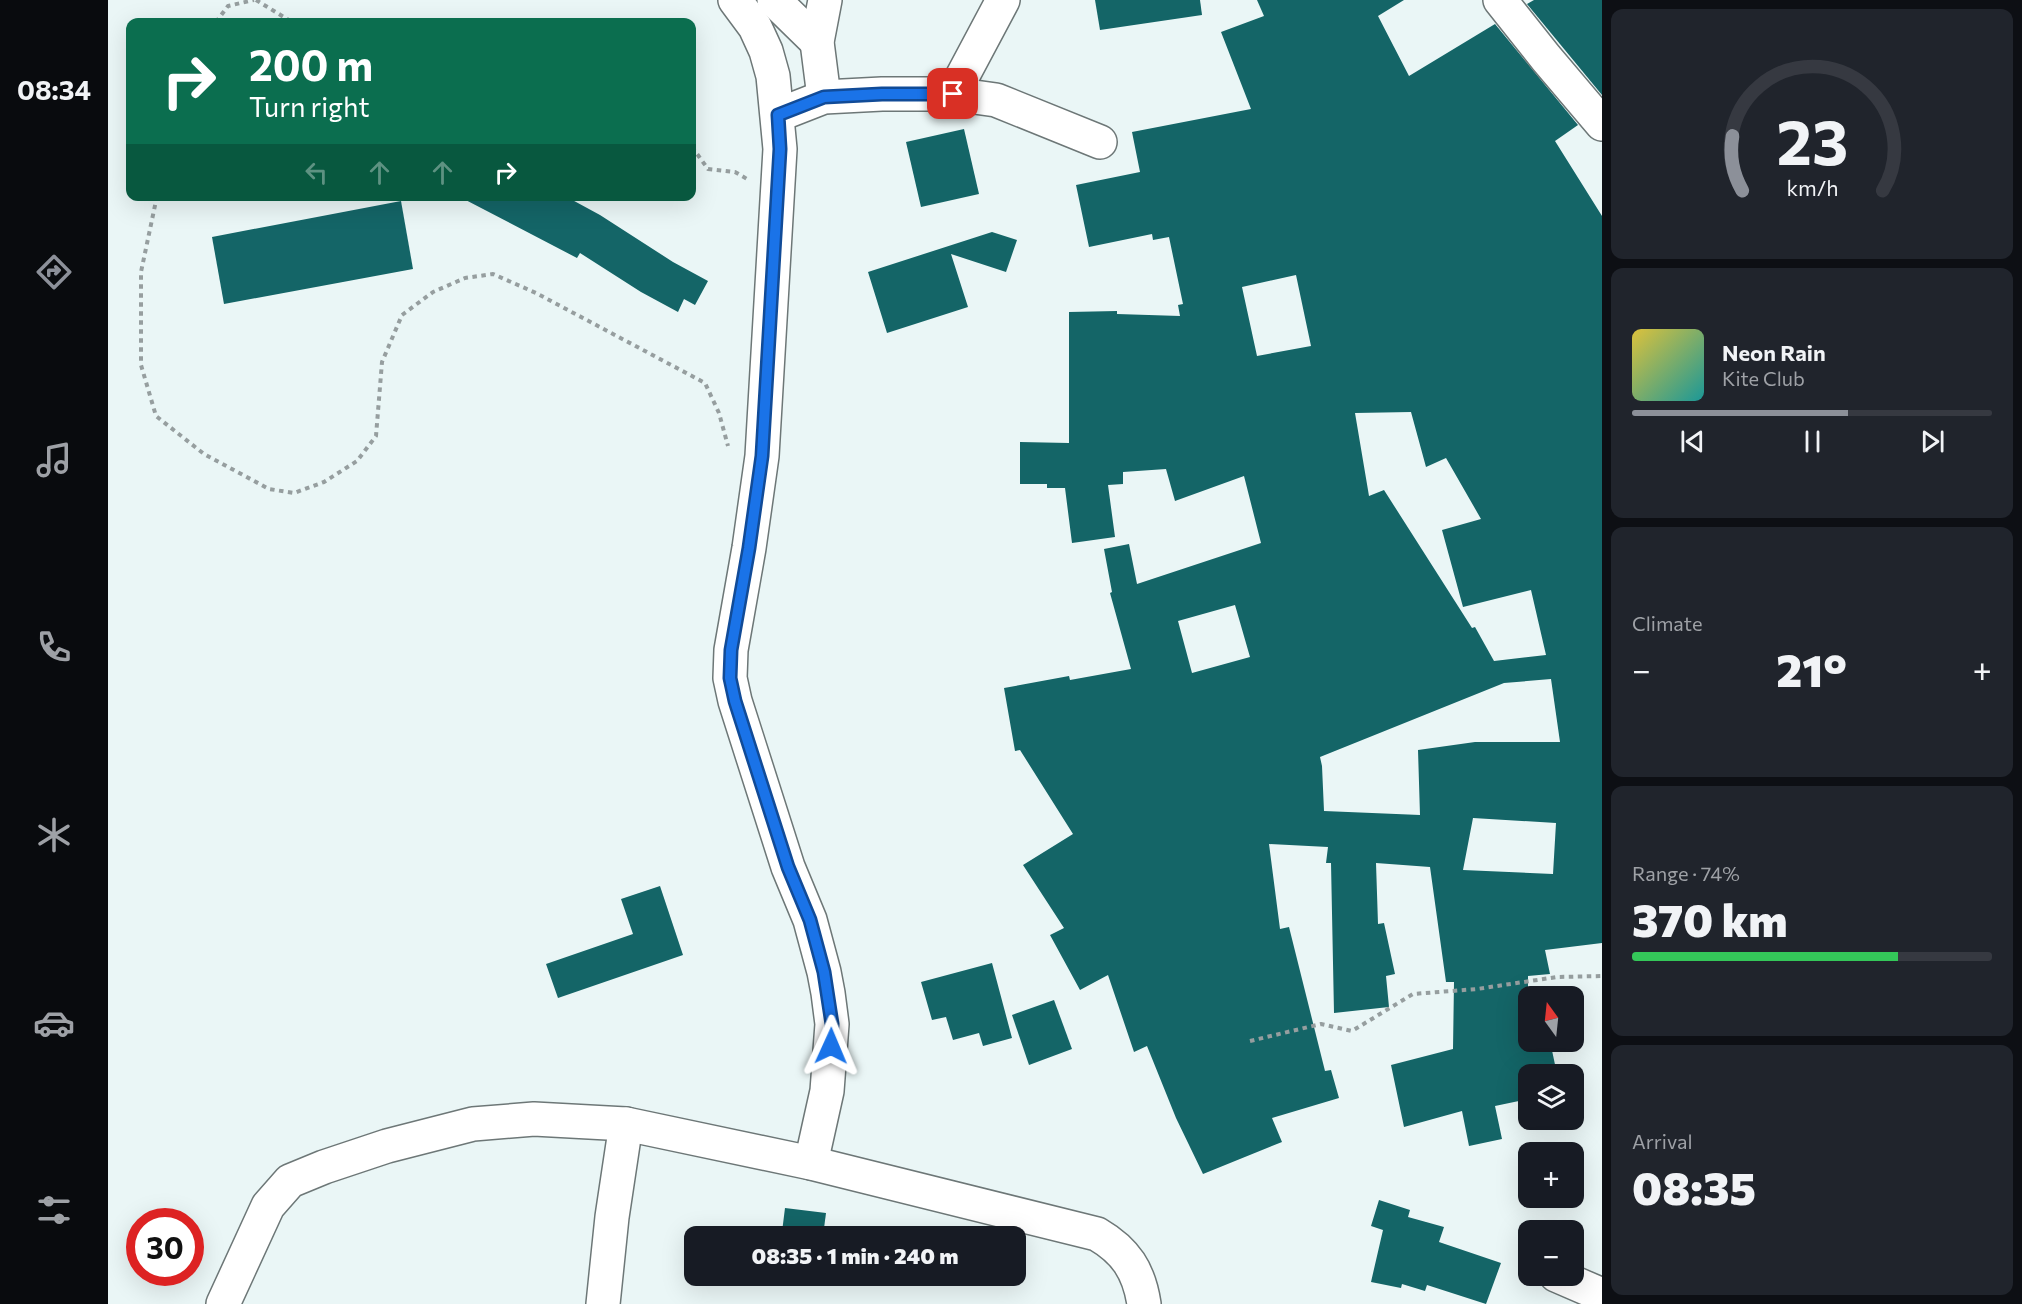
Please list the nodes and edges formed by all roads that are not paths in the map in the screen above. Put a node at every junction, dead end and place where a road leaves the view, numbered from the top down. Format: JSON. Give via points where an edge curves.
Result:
{"nodes":[{"id":1,"x":735,"y":0,"type":"edge"},
{"id":2,"x":774,"y":0,"type":"edge"},
{"id":3,"x":825,"y":0,"type":"edge"},
{"id":4,"x":1002,"y":0,"type":"edge"},
{"id":5,"x":1500,"y":0,"type":"edge"},
{"id":6,"x":817,"y":42,"type":"junction"},
{"id":7,"x":953,"y":94,"type":"junction"},
{"id":8,"x":824,"y":97,"type":"junction"},
{"id":9,"x":778,"y":115,"type":"junction"},
{"id":10,"x":1602,"y":124,"type":"edge"},
{"id":11,"x":1100,"y":142,"type":"dead end"},
{"id":12,"x":626,"y":1124,"type":"junction"},
{"id":13,"x":811,"y":1163,"type":"junction"},
{"id":14,"x":1581,"y":1286,"type":"edge"},
{"id":15,"x":1602,"y":1295,"type":"edge"},
{"id":16,"x":223,"y":1304,"type":"edge"},
{"id":17,"x":603,"y":1304,"type":"edge"},
{"id":18,"x":1144,"y":1304,"type":"edge"}],
"edges":[{"from":1,"to":9,"type":"street","via":[[755,27],[766,51]]},
{"from":2,"to":6,"type":"street"},
{"from":3,"to":6,"type":"street"},
{"from":4,"to":7,"type":"street"},
{"from":5,"to":10,"type":"street"},
{"from":6,"to":8,"type":"street"},
{"from":7,"to":8,"type":"street"},
{"from":7,"to":11,"type":"street","via":[[996,100]]},
{"from":8,"to":9,"type":"street"},
{"from":9,"to":13,"type":"street","via":[[780,149],[762,456],[731,650],[730,678],[824,972],[832,1024],[827,1091]]},
{"from":12,"to":13,"type":"street"},
{"from":12,"to":16,"type":"street","via":[[534,1119],[473,1124],[387,1146],[290,1181],[268,1206]]},
{"from":12,"to":17,"type":"street"},
{"from":13,"to":18,"type":"street","via":[[1097,1234],[1115,1245],[1129,1263],[1140,1282]]},
{"from":14,"to":15,"type":"street"}]}
